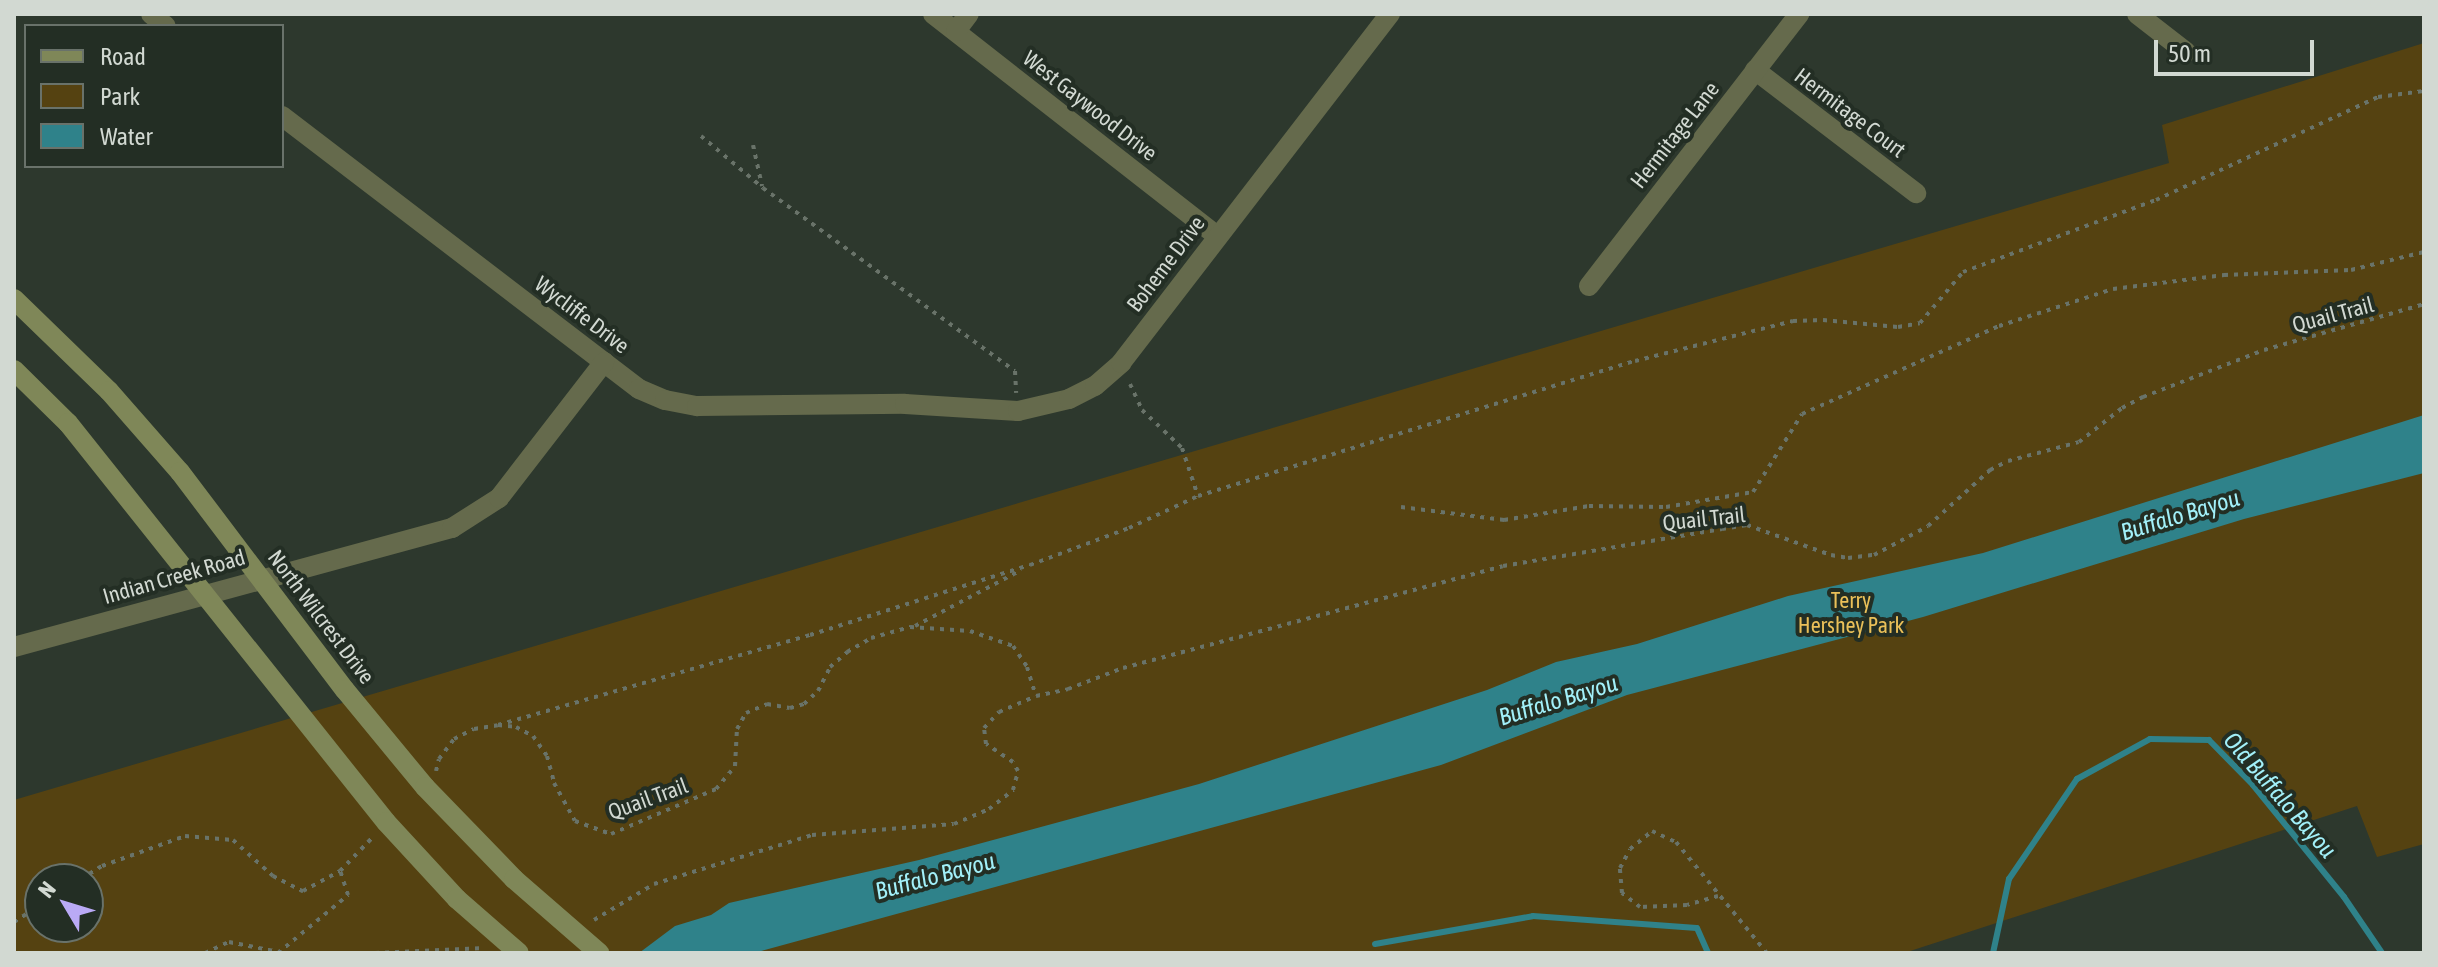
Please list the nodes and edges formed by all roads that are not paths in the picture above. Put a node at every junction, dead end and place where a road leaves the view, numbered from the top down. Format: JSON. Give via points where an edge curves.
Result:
{"nodes":[{"id":1,"x":933,"y":14,"type":"edge"},
{"id":2,"x":969,"y":14,"type":"edge"},
{"id":3,"x":1390,"y":14,"type":"edge"},
{"id":4,"x":1799,"y":14,"type":"edge"},
{"id":5,"x":2137,"y":14,"type":"edge"},
{"id":6,"x":956,"y":31,"type":"junction"},
{"id":7,"x":2186,"y":52,"type":"dead end"},
{"id":8,"x":1755,"y":70,"type":"junction"},
{"id":9,"x":284,"y":118,"type":"edge"},
{"id":10,"x":1916,"y":193,"type":"dead end"},
{"id":11,"x":1217,"y":236,"type":"junction"},
{"id":12,"x":1589,"y":286,"type":"dead end"},
{"id":13,"x":14,"y":299,"type":"edge"},
{"id":14,"x":604,"y":362,"type":"junction"},
{"id":15,"x":14,"y":370,"type":"edge"},
{"id":16,"x":905,"y":404,"type":"joint"},
{"id":17,"x":261,"y":578,"type":"junction"},
{"id":18,"x":206,"y":592,"type":"junction"},
{"id":19,"x":14,"y":647,"type":"edge"},
{"id":20,"x":519,"y":953,"type":"edge"},
{"id":21,"x":599,"y":953,"type":"edge"}],
"edges":[{"from":1,"to":6,"type":"street","name":"West Gaywood Drive"},
{"from":2,"to":6,"type":"street"},
{"from":3,"to":11,"type":"street","name":"Boheme Drive"},
{"from":4,"to":8,"type":"street","name":"Hermitage Lane"},
{"from":5,"to":7,"type":"street"},
{"from":6,"to":11,"type":"street","name":"West Gaywood Drive"},
{"from":8,"to":10,"type":"street","name":"Hermitage Court"},
{"from":8,"to":12,"type":"street","name":"Hermitage Lane"},
{"from":9,"to":14,"type":"street","name":"Wycliffe Drive"},
{"from":11,"to":16,"type":"street","name":"Boheme Drive","via":[[1121,363],[1095,386],[1069,399],[1018,411]]},
{"from":13,"to":17,"type":"main road","name":"North Wilcrest Drive","via":[[109,391]]},
{"from":14,"to":16,"type":"street","name":"Wycliffe Drive","via":[[639,389],[697,406]]},
{"from":14,"to":17,"type":"street","name":"Indian Creek Road","via":[[499,498],[452,528]]},
{"from":15,"to":18,"type":"main road","via":[[68,423]]},
{"from":17,"to":18,"type":"street","name":"Indian Creek Road"},
{"from":17,"to":21,"type":"main road","name":"North Wilcrest Drive","bridge":true,"via":[[425,787],[514,879]]},
{"from":18,"to":19,"type":"street","name":"Indian Creek Road"},
{"from":18,"to":20,"type":"main road","bridge":true,"via":[[386,822],[457,899]]}]}
